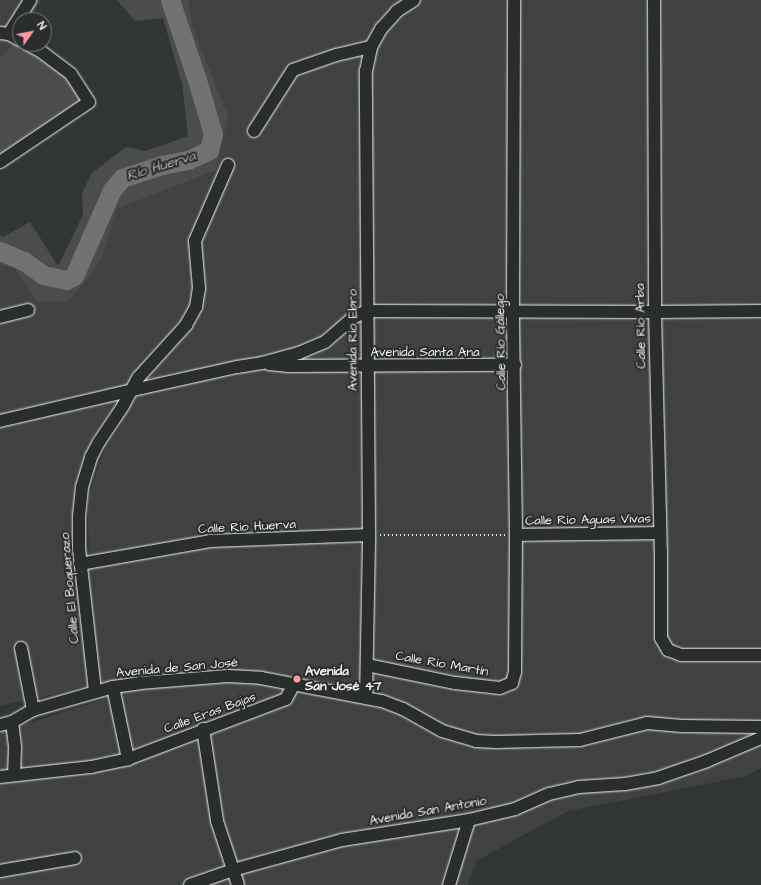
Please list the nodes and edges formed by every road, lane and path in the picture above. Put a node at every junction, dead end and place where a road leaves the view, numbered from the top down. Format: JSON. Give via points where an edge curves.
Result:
{"nodes":[{"id":1,"x":30,"y":0,"type":"edge"},
{"id":2,"x":414,"y":0,"type":"edge"},
{"id":3,"x":514,"y":0,"type":"edge"},
{"id":4,"x":654,"y":0,"type":"edge"},
{"id":5,"x":4,"y":33,"type":"edge"},
{"id":6,"x":372,"y":47,"type":"junction"},
{"id":7,"x":42,"y":52,"type":"edge"},
{"id":8,"x":254,"y":131,"type":"dead end"},
{"id":9,"x":0,"y":162,"type":"edge"},
{"id":10,"x":228,"y":165,"type":"dead end"},
{"id":11,"x":28,"y":310,"type":"dead end"},
{"id":12,"x":513,"y":310,"type":"junction"},
{"id":13,"x":367,"y":311,"type":"junction"},
{"id":14,"x":761,"y":311,"type":"edge"},
{"id":15,"x":654,"y":312,"type":"junction"},
{"id":16,"x":0,"y":317,"type":"edge"},
{"id":17,"x":262,"y":363,"type":"junction"},
{"id":18,"x":516,"y":365,"type":"junction"},
{"id":19,"x":367,"y":366,"type":"junction"},
{"id":20,"x":132,"y":390,"type":"junction"},
{"id":21,"x":0,"y":421,"type":"edge"},
{"id":22,"x":660,"y":533,"type":"junction"},
{"id":23,"x":369,"y":535,"type":"junction"},
{"id":24,"x":516,"y":535,"type":"junction"},
{"id":25,"x":80,"y":564,"type":"junction"},
{"id":26,"x":21,"y":648,"type":"dead end"},
{"id":27,"x":761,"y":655,"type":"edge"},
{"id":28,"x":367,"y":665,"type":"junction"},
{"id":29,"x":512,"y":683,"type":"joint"},
{"id":30,"x":294,"y":684,"type":"junction"},
{"id":31,"x":113,"y":687,"type":"junction"},
{"id":32,"x":95,"y":691,"type":"junction"},
{"id":33,"x":366,"y":698,"type":"junction"},
{"id":34,"x":33,"y":710,"type":"junction"},
{"id":35,"x":6,"y":724,"type":"edge"},
{"id":36,"x":761,"y":726,"type":"edge"},
{"id":37,"x":733,"y":727,"type":"junction"},
{"id":38,"x":203,"y":729,"type":"junction"},
{"id":39,"x":761,"y":738,"type":"edge"},
{"id":40,"x":736,"y":749,"type":"junction"},
{"id":41,"x":128,"y":759,"type":"junction"},
{"id":42,"x":14,"y":775,"type":"junction"},
{"id":43,"x":0,"y":777,"type":"edge"},
{"id":44,"x":469,"y":820,"type":"junction"},
{"id":45,"x":75,"y":858,"type":"dead end"},
{"id":46,"x":233,"y":870,"type":"junction"},
{"id":47,"x":0,"y":871,"type":"edge"},
{"id":48,"x":190,"y":885,"type":"edge"},
{"id":49,"x":238,"y":885,"type":"edge"},
{"id":50,"x":449,"y":885,"type":"edge"}],
"edges":[{"from":1,"to":5,"type":"street"},
{"from":2,"to":6,"type":"street","name":"Avenida Río Ebro","via":[[388,19]]},
{"from":3,"to":12,"type":"street","name":"Calle Río Gállego"},
{"from":4,"to":15,"type":"street","name":"Calle Río Arba"},
{"from":6,"to":8,"type":"street","via":[[336,55],[293,70]]},
{"from":6,"to":13,"type":"street","name":"Avenida Río Ebro","via":[[366,71]]},
{"from":7,"to":9,"type":"street","via":[[71,74],[89,102]]},
{"from":10,"to":20,"type":"street","name":"Calle El Boquerazo","via":[[195,241],[200,288],[196,307],[186,325],[141,374]]},
{"from":11,"to":16,"type":"street"},
{"from":12,"to":13,"type":"street"},
{"from":12,"to":15,"type":"street"},
{"from":12,"to":18,"type":"street","name":"Calle Río Gállego"},
{"from":13,"to":17,"type":"street","name":"Avenida Santa Ana","via":[[354,318],[325,342],[299,353]]},
{"from":13,"to":19,"type":"street","name":"Avenida Río Ebro"},
{"from":14,"to":15,"type":"street"},
{"from":15,"to":22,"type":"street","name":"Calle Río Arba"},
{"from":17,"to":19,"type":"street","name":"Avenida Santa Ana","via":[[289,366]]},
{"from":17,"to":20,"type":"street","name":"Avenida Santa Ana"},
{"from":18,"to":19,"type":"street","name":"Avenida Santa Ana"},
{"from":18,"to":24,"type":"street","name":"Calle Río Gállego"},
{"from":19,"to":23,"type":"street","name":"Avenida Río Ebro"},
{"from":20,"to":21,"type":"street","name":"Avenida Santa Ana"},
{"from":20,"to":25,"type":"street","name":"Calle El Boquerazo","via":[[99,442],[82,487],[79,516]]},
{"from":22,"to":24,"type":"street","name":"Calle Río Aguas Vivas"},
{"from":22,"to":27,"type":"street","name":"Calle Río Arba","via":[[661,634],[668,650],[681,655]]},
{"from":23,"to":24,"type":"path"},
{"from":23,"to":25,"type":"street","name":"Calle Río Huerva","via":[[210,541]]},
{"from":23,"to":28,"type":"street","name":"Avenida Río Ebro"},
{"from":24,"to":29,"type":"street","name":"Calle Río Gállego","via":[[515,672]]},
{"from":25,"to":32,"type":"street","name":"Calle El Boquerazo"},
{"from":26,"to":34,"type":"street"},
{"from":28,"to":29,"type":"street","name":"Calle Río Martín","via":[[455,683],[500,688]]},
{"from":28,"to":33,"type":"street","name":"Avenida Río Ebro"},
{"from":30,"to":31,"type":"street","name":"Avenida de San José","via":[[228,676]]},
{"from":30,"to":33,"type":"street","name":"Avenida de San José"},
{"from":30,"to":38,"type":"street","name":"Calle Eras Bajas","via":[[286,699]]},
{"from":31,"to":32,"type":"street","name":"Avenida de San José"},
{"from":31,"to":41,"type":"street"},
{"from":32,"to":34,"type":"street","name":"Avenida de San José"},
{"from":33,"to":37,"type":"street","name":"Avenida de San José","via":[[393,704],[442,731],[476,741],[580,740],[647,723]]},
{"from":34,"to":35,"type":"street","name":"Avenida de San José"},
{"from":35,"to":42,"type":"street","via":[[15,748]]},
{"from":36,"to":37,"type":"street","name":"Avenida de San José"},
{"from":37,"to":40,"type":"street"},
{"from":38,"to":41,"type":"street","name":"Calle Eras Bajas"},
{"from":38,"to":46,"type":"street","via":[[218,821]]},
{"from":39,"to":40,"type":"street","name":"Avenida San Antonio"},
{"from":40,"to":44,"type":"street","name":"Avenida San Antonio","via":[[658,778],[625,784],[579,787],[550,794],[515,809]]},
{"from":41,"to":42,"type":"street","name":"Calle Eras Bajas","via":[[91,767]]},
{"from":42,"to":43,"type":"street","name":"Calle Eras Bajas"},
{"from":44,"to":46,"type":"street","name":"Avenida San Antonio","via":[[342,840]]},
{"from":44,"to":50,"type":"street"},
{"from":45,"to":47,"type":"street"},
{"from":46,"to":48,"type":"street","name":"Avenida San Antonio"},
{"from":46,"to":49,"type":"street"}]}
